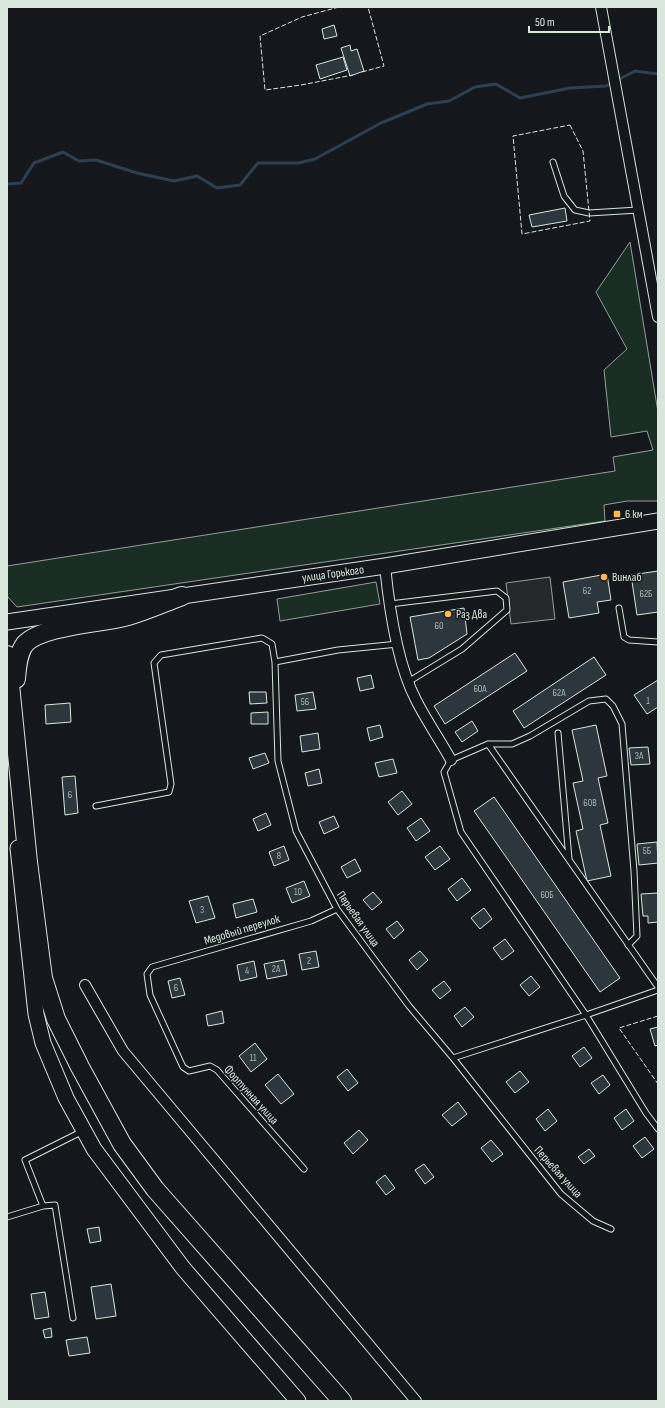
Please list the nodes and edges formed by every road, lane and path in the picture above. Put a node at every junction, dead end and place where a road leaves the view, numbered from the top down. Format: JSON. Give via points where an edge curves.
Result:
{"nodes":[{"id":1,"x":601,"y":7,"type":"edge"},
{"id":2,"x":552,"y":162,"type":"dead end"},
{"id":3,"x":638,"y":210,"type":"junction"},
{"id":4,"x":658,"y":317,"type":"edge"},
{"id":5,"x":658,"y":521,"type":"edge"},
{"id":6,"x":385,"y":566,"type":"junction"},
{"id":7,"x":182,"y":596,"type":"junction"},
{"id":8,"x":388,"y":604,"type":"junction"},
{"id":9,"x":619,"y":608,"type":"dead end"},
{"id":10,"x":7,"y":622,"type":"edge"},
{"id":11,"x":658,"y":642,"type":"edge"},
{"id":12,"x":398,"y":644,"type":"junction"},
{"id":13,"x":7,"y":655,"type":"edge"},
{"id":14,"x":275,"y":662,"type":"junction"},
{"id":15,"x":408,"y":682,"type":"junction"},
{"id":16,"x":558,"y":733,"type":"dead end"},
{"id":17,"x":7,"y":741,"type":"edge"},
{"id":18,"x":488,"y":744,"type":"junction"},
{"id":19,"x":451,"y":760,"type":"junction"},
{"id":20,"x":21,"y":799,"type":"junction"},
{"id":21,"x":96,"y":806,"type":"dead end"},
{"id":22,"x":569,"y":860,"type":"junction"},
{"id":23,"x":337,"y":909,"type":"junction"},
{"id":24,"x":628,"y":945,"type":"junction"},
{"id":25,"x":152,"y":967,"type":"joint"},
{"id":26,"x":85,"y":985,"type":"dead end"},
{"id":27,"x":658,"y":987,"type":"edge"},
{"id":28,"x":658,"y":990,"type":"edge"},
{"id":29,"x":586,"y":1015,"type":"junction"},
{"id":30,"x":453,"y":1058,"type":"junction"},
{"id":31,"x":658,"y":1128,"type":"edge"},
{"id":32,"x":84,"y":1130,"type":"junction"},
{"id":33,"x":304,"y":1169,"type":"dead end"},
{"id":34,"x":43,"y":1206,"type":"junction"},
{"id":35,"x":7,"y":1217,"type":"edge"},
{"id":36,"x":611,"y":1230,"type":"dead end"},
{"id":37,"x":73,"y":1318,"type":"dead end"},
{"id":38,"x":298,"y":1401,"type":"edge"},
{"id":39,"x":342,"y":1401,"type":"edge"},
{"id":40,"x":416,"y":1401,"type":"edge"}],
"edges":[{"from":1,"to":3,"type":"street"},
{"from":2,"to":3,"type":"lane","via":[[564,196],[575,210],[590,213]]},
{"from":3,"to":4,"type":"street"},
{"from":5,"to":6,"type":"main road","name":"улица Горького"},
{"from":6,"to":7,"type":"main road","name":"улица Горького"},
{"from":6,"to":8,"type":"street"},
{"from":7,"to":10,"type":"main road","name":"улица Горького"},
{"from":7,"to":20,"type":"highway","via":[[125,617],[46,632],[25,644],[17,666],[16,682],[23,776]]},
{"from":8,"to":12,"type":"street"},
{"from":8,"to":15,"type":"lane","via":[[496,591],[506,598],[508,610],[493,623],[462,649]]},
{"from":9,"to":11,"type":"lane","via":[[624,637],[629,640]]},
{"from":12,"to":14,"type":"lane","via":[[338,650]]},
{"from":12,"to":15,"type":"street"},
{"from":13,"to":20,"type":"highway"},
{"from":14,"to":21,"type":"lane","name":"Перьевая улица","via":[[272,644],[262,638],[161,655],[154,663],[171,784],[168,792]]},
{"from":14,"to":23,"type":"lane","name":"Перьевая улица","via":[[278,761],[296,831]]},
{"from":15,"to":19,"type":"street"},
{"from":16,"to":22,"type":"lane"},
{"from":17,"to":32,"type":"main road","via":[[36,1014],[46,1050],[66,1098]]},
{"from":18,"to":19,"type":"lane"},
{"from":18,"to":22,"type":"lane"},
{"from":18,"to":24,"type":"lane","via":[[512,744],[589,701],[606,699],[613,706],[622,724],[634,871],[637,936]]},
{"from":19,"to":29,"type":"lane","via":[[444,772],[462,832]]},
{"from":20,"to":39,"type":"highway","via":[[43,978],[56,1019],[83,1074],[122,1144],[155,1189]]},
{"from":22,"to":24,"type":"lane"},
{"from":23,"to":25,"type":"lane","name":"Медовый переулок","via":[[311,921]]},
{"from":23,"to":30,"type":"lane","name":"Перьевая улица","via":[[409,1006]]},
{"from":24,"to":27,"type":"lane"},
{"from":25,"to":33,"type":"lane","name":"Фортунная улица","via":[[147,974],[150,995],[183,1067],[189,1071],[210,1066],[217,1070]]},
{"from":26,"to":40,"type":"street","via":[[123,1052]]},
{"from":28,"to":29,"type":"lane"},
{"from":29,"to":30,"type":"lane"},
{"from":29,"to":31,"type":"lane","via":[[646,1113]]},
{"from":30,"to":36,"type":"lane","name":"Перьевая улица","via":[[561,1194],[593,1221]]},
{"from":32,"to":34,"type":"lane","via":[[26,1160]]},
{"from":32,"to":38,"type":"main road","via":[[94,1149],[183,1268]]},
{"from":34,"to":35,"type":"lane"},
{"from":34,"to":37,"type":"lane","via":[[55,1205]]}]}
